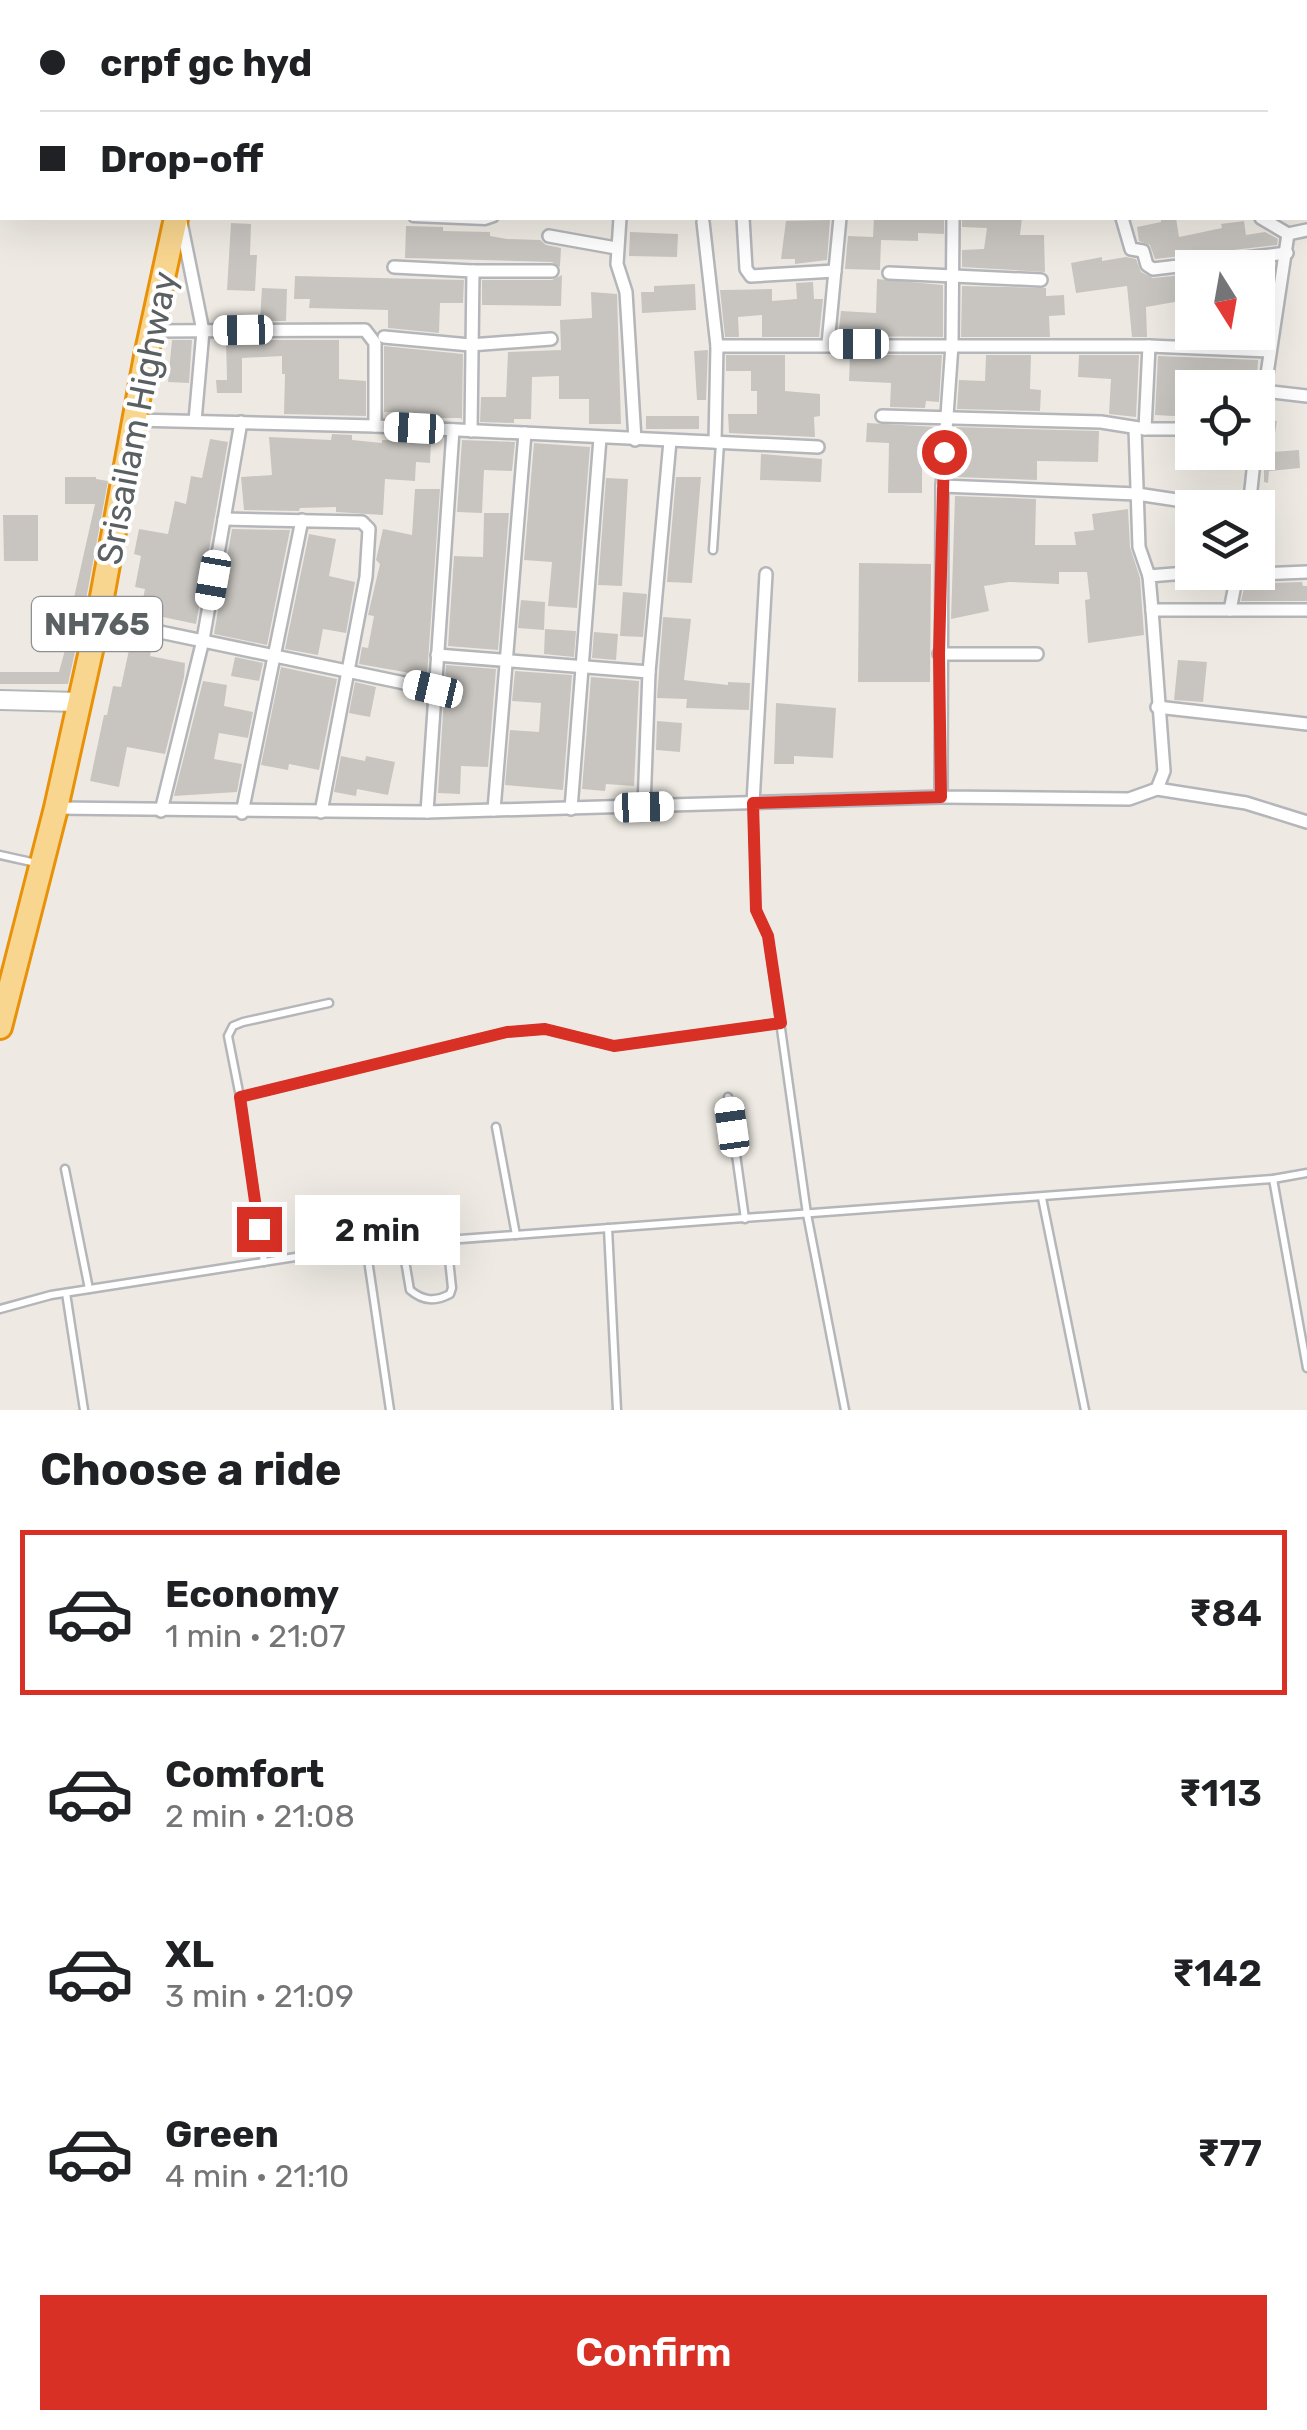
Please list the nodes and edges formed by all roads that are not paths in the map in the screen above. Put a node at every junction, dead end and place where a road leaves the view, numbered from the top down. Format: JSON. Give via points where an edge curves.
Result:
{"nodes":[{"id":1,"x":178,"y":220,"type":"edge"},
{"id":2,"x":178,"y":220,"type":"edge"},
{"id":3,"x":620,"y":220,"type":"edge"},
{"id":4,"x":743,"y":220,"type":"edge"},
{"id":5,"x":840,"y":220,"type":"edge"},
{"id":6,"x":953,"y":220,"type":"edge"},
{"id":7,"x":1123,"y":220,"type":"edge"},
{"id":8,"x":1265,"y":220,"type":"edge"},
{"id":9,"x":703,"y":222,"type":"dead end"},
{"id":10,"x":1307,"y":230,"type":"edge"},
{"id":11,"x":1288,"y":234,"type":"junction"},
{"id":12,"x":548,"y":236,"type":"dead end"},
{"id":13,"x":616,"y":248,"type":"junction"},
{"id":14,"x":1287,"y":253,"type":"junction"},
{"id":15,"x":394,"y":266,"type":"dead end"},
{"id":16,"x":473,"y":271,"type":"junction"},
{"id":17,"x":552,"y":271,"type":"dead end"},
{"id":18,"x":835,"y":271,"type":"junction"},
{"id":19,"x":889,"y":273,"type":"dead end"},
{"id":20,"x":952,"y":278,"type":"junction"},
{"id":21,"x":1042,"y":280,"type":"dead end"},
{"id":22,"x":151,"y":331,"type":"junction"},
{"id":23,"x":203,"y":331,"type":"junction"},
{"id":24,"x":384,"y":337,"type":"dead end"},
{"id":25,"x":552,"y":339,"type":"dead end"},
{"id":26,"x":828,"y":344,"type":"junction"},
{"id":27,"x":470,"y":345,"type":"junction"},
{"id":28,"x":952,"y":345,"type":"junction"},
{"id":29,"x":717,"y":346,"type":"junction"},
{"id":30,"x":1149,"y":346,"type":"junction"},
{"id":31,"x":1268,"y":351,"type":"junction"},
{"id":32,"x":1266,"y":370,"type":"edge"},
{"id":33,"x":1275,"y":392,"type":"edge"},
{"id":34,"x":1307,"y":396,"type":"edge"},
{"id":35,"x":882,"y":416,"type":"dead end"},
{"id":36,"x":946,"y":418,"type":"junction"},
{"id":37,"x":135,"y":420,"type":"junction"},
{"id":38,"x":195,"y":421,"type":"junction"},
{"id":39,"x":241,"y":422,"type":"junction"},
{"id":40,"x":375,"y":426,"type":"junction"},
{"id":41,"x":1140,"y":428,"type":"junction"},
{"id":42,"x":1175,"y":429,"type":"edge"},
{"id":43,"x":453,"y":430,"type":"junction"},
{"id":44,"x":471,"y":431,"type":"junction"},
{"id":45,"x":525,"y":433,"type":"junction"},
{"id":46,"x":600,"y":438,"type":"junction"},
{"id":47,"x":635,"y":440,"type":"junction"},
{"id":48,"x":670,"y":441,"type":"junction"},
{"id":49,"x":718,"y":442,"type":"junction"},
{"id":50,"x":818,"y":448,"type":"dead end"},
{"id":51,"x":942,"y":486,"type":"junction"},
{"id":52,"x":1137,"y":494,"type":"junction"},
{"id":53,"x":1175,"y":500,"type":"edge"},
{"id":54,"x":224,"y":519,"type":"junction"},
{"id":55,"x":302,"y":520,"type":"junction"},
{"id":56,"x":713,"y":550,"type":"dead end"},
{"id":57,"x":1307,"y":572,"type":"edge"},
{"id":58,"x":1275,"y":573,"type":"edge"},
{"id":59,"x":766,"y":574,"type":"dead end"},
{"id":60,"x":1175,"y":574,"type":"edge"},
{"id":61,"x":1150,"y":576,"type":"junction"},
{"id":62,"x":1234,"y":590,"type":"edge"},
{"id":63,"x":1152,"y":610,"type":"junction"},
{"id":64,"x":1230,"y":610,"type":"junction"},
{"id":65,"x":1307,"y":610,"type":"edge"},
{"id":66,"x":98,"y":618,"type":"junction"},
{"id":67,"x":203,"y":640,"type":"junction"},
{"id":68,"x":275,"y":654,"type":"junction"},
{"id":69,"x":939,"y":654,"type":"junction"},
{"id":70,"x":1037,"y":654,"type":"dead end"},
{"id":71,"x":437,"y":655,"type":"junction"},
{"id":72,"x":506,"y":659,"type":"junction"},
{"id":73,"x":582,"y":666,"type":"junction"},
{"id":74,"x":350,"y":669,"type":"junction"},
{"id":75,"x":649,"y":672,"type":"junction"},
{"id":76,"x":433,"y":689,"type":"junction"},
{"id":77,"x":0,"y":700,"type":"edge"},
{"id":78,"x":79,"y":702,"type":"junction"},
{"id":79,"x":1157,"y":708,"type":"junction"},
{"id":80,"x":1307,"y":724,"type":"edge"},
{"id":81,"x":1157,"y":788,"type":"junction"},
{"id":82,"x":941,"y":797,"type":"junction"},
{"id":83,"x":753,"y":803,"type":"junction"},
{"id":84,"x":644,"y":807,"type":"junction"},
{"id":85,"x":56,"y":808,"type":"junction"},
{"id":86,"x":571,"y":809,"type":"junction"},
{"id":87,"x":494,"y":810,"type":"junction"},
{"id":88,"x":162,"y":811,"type":"junction"},
{"id":89,"x":242,"y":812,"type":"junction"},
{"id":90,"x":320,"y":812,"type":"junction"},
{"id":91,"x":426,"y":812,"type":"junction"},
{"id":92,"x":1307,"y":822,"type":"edge"},
{"id":93,"x":0,"y":855,"type":"edge"},
{"id":94,"x":42,"y":864,"type":"junction"},
{"id":95,"x":329,"y":1002,"type":"dead end"},
{"id":96,"x":781,"y":1023,"type":"junction"},
{"id":97,"x":0,"y":1027,"type":"edge"},
{"id":98,"x":728,"y":1096,"type":"dead end"},
{"id":99,"x":240,"y":1097,"type":"junction"},
{"id":100,"x":496,"y":1127,"type":"dead end"},
{"id":101,"x":66,"y":1169,"type":"dead end"},
{"id":102,"x":1307,"y":1173,"type":"edge"},
{"id":103,"x":1274,"y":1179,"type":"junction"},
{"id":104,"x":1042,"y":1198,"type":"junction"},
{"id":105,"x":807,"y":1214,"type":"junction"},
{"id":106,"x":745,"y":1219,"type":"junction"},
{"id":107,"x":608,"y":1228,"type":"junction"},
{"id":108,"x":516,"y":1235,"type":"junction"},
{"id":109,"x":446,"y":1240,"type":"junction"},
{"id":110,"x":402,"y":1243,"type":"junction"},
{"id":111,"x":366,"y":1246,"type":"junction"},
{"id":112,"x":264,"y":1262,"type":"junction"},
{"id":113,"x":89,"y":1290,"type":"junction"},
{"id":114,"x":66,"y":1293,"type":"junction"},
{"id":115,"x":0,"y":1308,"type":"edge"},
{"id":116,"x":1307,"y":1368,"type":"edge"},
{"id":117,"x":84,"y":1410,"type":"edge"},
{"id":118,"x":390,"y":1410,"type":"edge"},
{"id":119,"x":617,"y":1410,"type":"edge"},
{"id":120,"x":845,"y":1410,"type":"edge"},
{"id":121,"x":1085,"y":1410,"type":"edge"}],
"edges":[{"from":1,"to":23,"type":"street"},
{"from":2,"to":22,"type":"highway","name":"Srisailam Highway","number":"NH765"},
{"from":3,"to":13,"type":"street"},
{"from":4,"to":18,"type":"street","via":[[751,276]]},
{"from":5,"to":18,"type":"street"},
{"from":6,"to":20,"type":"street"},
{"from":7,"to":14,"type":"street","via":[[1131,248],[1143,251],[1153,269]]},
{"from":8,"to":11,"type":"street"},
{"from":9,"to":29,"type":"street"},
{"from":10,"to":11,"type":"street"},
{"from":11,"to":14,"type":"street"},
{"from":12,"to":13,"type":"street"},
{"from":13,"to":47,"type":"street","via":[[626,292]]},
{"from":14,"to":31,"type":"street"},
{"from":15,"to":16,"type":"street"},
{"from":16,"to":17,"type":"street"},
{"from":16,"to":27,"type":"street"},
{"from":18,"to":26,"type":"street"},
{"from":19,"to":20,"type":"street"},
{"from":20,"to":21,"type":"street"},
{"from":20,"to":28,"type":"street"},
{"from":22,"to":23,"type":"street"},
{"from":22,"to":37,"type":"highway","name":"Srisailam Highway","number":"NH765"},
{"from":23,"to":38,"type":"street"},
{"from":23,"to":40,"type":"street","via":[[366,330],[375,343]]},
{"from":24,"to":27,"type":"street"},
{"from":25,"to":27,"type":"street"},
{"from":26,"to":28,"type":"street"},
{"from":26,"to":29,"type":"street"},
{"from":27,"to":44,"type":"street"},
{"from":28,"to":30,"type":"street"},
{"from":28,"to":36,"type":"street"},
{"from":29,"to":49,"type":"street"},
{"from":30,"to":31,"type":"street"},
{"from":30,"to":41,"type":"street"},
{"from":31,"to":32,"type":"street"},
{"from":33,"to":34,"type":"street"},
{"from":35,"to":36,"type":"street"},
{"from":36,"to":41,"type":"street"},
{"from":36,"to":51,"type":"street"},
{"from":37,"to":38,"type":"street"},
{"from":37,"to":66,"type":"highway","name":"Srisailam Highway","number":"NH765"},
{"from":38,"to":39,"type":"street"},
{"from":39,"to":40,"type":"street"},
{"from":39,"to":54,"type":"street"},
{"from":40,"to":43,"type":"street"},
{"from":41,"to":42,"type":"street"},
{"from":41,"to":52,"type":"street"},
{"from":43,"to":44,"type":"street"},
{"from":43,"to":71,"type":"street"},
{"from":44,"to":45,"type":"street"},
{"from":45,"to":46,"type":"street"},
{"from":45,"to":72,"type":"street"},
{"from":46,"to":47,"type":"street"},
{"from":46,"to":73,"type":"street"},
{"from":47,"to":48,"type":"street"},
{"from":48,"to":49,"type":"street"},
{"from":48,"to":75,"type":"street"},
{"from":49,"to":50,"type":"street"},
{"from":49,"to":56,"type":"lane"},
{"from":51,"to":52,"type":"street"},
{"from":51,"to":69,"type":"street"},
{"from":52,"to":53,"type":"street"},
{"from":52,"to":61,"type":"street","via":[[1139,546]]},
{"from":54,"to":55,"type":"street"},
{"from":54,"to":67,"type":"street"},
{"from":55,"to":68,"type":"street"},
{"from":55,"to":74,"type":"street","via":[[362,522],[368,529]]},
{"from":57,"to":58,"type":"street"},
{"from":59,"to":83,"type":"street"},
{"from":60,"to":61,"type":"street"},
{"from":61,"to":63,"type":"street"},
{"from":62,"to":64,"type":"street"},
{"from":63,"to":64,"type":"street"},
{"from":63,"to":79,"type":"street"},
{"from":64,"to":65,"type":"street"},
{"from":66,"to":67,"type":"street"},
{"from":66,"to":78,"type":"highway","name":"Srisailam Highway","number":"NH765"},
{"from":67,"to":68,"type":"street"},
{"from":67,"to":88,"type":"street"},
{"from":68,"to":74,"type":"street"},
{"from":68,"to":89,"type":"street"},
{"from":69,"to":70,"type":"street"},
{"from":69,"to":82,"type":"street"},
{"from":71,"to":72,"type":"street"},
{"from":71,"to":76,"type":"street"},
{"from":72,"to":73,"type":"street"},
{"from":72,"to":87,"type":"street"},
{"from":73,"to":75,"type":"street"},
{"from":73,"to":86,"type":"street"},
{"from":74,"to":76,"type":"street"},
{"from":74,"to":90,"type":"street"},
{"from":75,"to":84,"type":"street"},
{"from":76,"to":91,"type":"street"},
{"from":77,"to":78,"type":"street"},
{"from":78,"to":85,"type":"highway","name":"Srisailam Highway","number":"NH765"},
{"from":79,"to":80,"type":"street"},
{"from":79,"to":81,"type":"street","via":[[1164,771]]},
{"from":81,"to":82,"type":"street","via":[[1129,799]]},
{"from":81,"to":92,"type":"street","via":[[1246,803]]},
{"from":82,"to":83,"type":"street"},
{"from":83,"to":84,"type":"street"},
{"from":83,"to":96,"type":"lane","via":[[756,910],[768,936]]},
{"from":84,"to":86,"type":"street"},
{"from":85,"to":88,"type":"street"},
{"from":85,"to":94,"type":"highway","name":"Srisailam Highway","number":"NH765"},
{"from":86,"to":87,"type":"street"},
{"from":87,"to":91,"type":"street"},
{"from":88,"to":89,"type":"street"},
{"from":89,"to":90,"type":"street"},
{"from":90,"to":91,"type":"street"},
{"from":93,"to":94,"type":"lane"},
{"from":94,"to":97,"type":"highway","name":"Srisailam Highway","number":"NH765"},
{"from":95,"to":99,"type":"lane","via":[[233,1026],[228,1036]]},
{"from":96,"to":99,"type":"lane","via":[[614,1046],[545,1029],[507,1032]]},
{"from":96,"to":105,"type":"lane"},
{"from":98,"to":106,"type":"lane"},
{"from":99,"to":112,"type":"lane"},
{"from":100,"to":108,"type":"lane"},
{"from":101,"to":113,"type":"lane"},
{"from":102,"to":103,"type":"lane"},
{"from":103,"to":104,"type":"lane"},
{"from":103,"to":116,"type":"lane"},
{"from":104,"to":105,"type":"lane"},
{"from":104,"to":121,"type":"lane"},
{"from":105,"to":106,"type":"lane"},
{"from":105,"to":120,"type":"lane"},
{"from":106,"to":107,"type":"lane"},
{"from":107,"to":108,"type":"lane"},
{"from":107,"to":119,"type":"lane"},
{"from":108,"to":109,"type":"lane"},
{"from":109,"to":110,"type":"lane"},
{"from":109,"to":110,"type":"lane","via":[[452,1288],[432,1300],[410,1290]]},
{"from":110,"to":111,"type":"lane"},
{"from":111,"to":112,"type":"lane"},
{"from":111,"to":118,"type":"lane"},
{"from":112,"to":113,"type":"lane"},
{"from":113,"to":114,"type":"lane"},
{"from":114,"to":115,"type":"lane"},
{"from":114,"to":117,"type":"lane"}]}
